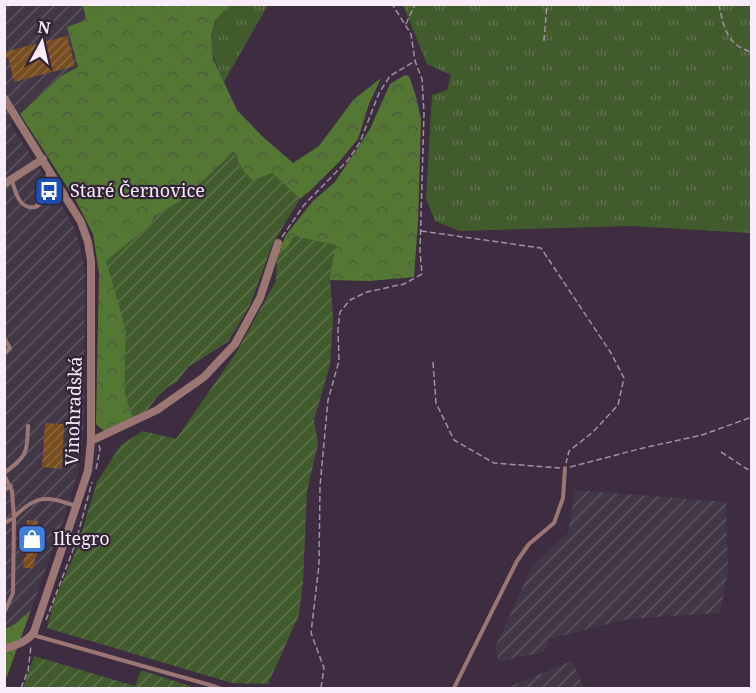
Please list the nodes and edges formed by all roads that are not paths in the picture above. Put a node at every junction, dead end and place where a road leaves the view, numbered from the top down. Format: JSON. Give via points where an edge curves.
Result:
{"nodes":[{"id":1,"x":4,"y":98,"type":"edge"},
{"id":2,"x":43,"y":159,"type":"junction"},
{"id":3,"x":48,"y":167,"type":"junction"},
{"id":4,"x":8,"y":181,"type":"edge"},
{"id":5,"x":278,"y":243,"type":"road end"},
{"id":6,"x":4,"y":338,"type":"edge"},
{"id":7,"x":4,"y":354,"type":"edge"},
{"id":8,"x":28,"y":426,"type":"dead end"},
{"id":9,"x":95,"y":440,"type":"junction"},
{"id":10,"x":565,"y":468,"type":"road end"},
{"id":11,"x":4,"y":474,"type":"edge"},
{"id":12,"x":11,"y":486,"type":"junction"},
{"id":13,"x":4,"y":490,"type":"edge"},
{"id":14,"x":76,"y":506,"type":"junction"},
{"id":15,"x":14,"y":517,"type":"junction"},
{"id":16,"x":4,"y":523,"type":"edge"},
{"id":17,"x":4,"y":613,"type":"edge"},
{"id":18,"x":32,"y":635,"type":"junction"},
{"id":19,"x":4,"y":649,"type":"edge"},
{"id":20,"x":219,"y":688,"type":"edge"},
{"id":21,"x":454,"y":688,"type":"edge"}],
"edges":[{"from":1,"to":2,"type":"street","name":"Vinohradská"},
{"from":2,"to":3,"type":"street","name":"Vinohradská"},
{"from":2,"to":4,"type":"street"},
{"from":3,"to":4,"type":"lane","via":[[45,197],[39,206],[29,207],[20,201]]},
{"from":3,"to":9,"type":"street","name":"Vinohradská","via":[[81,222],[92,261]]},
{"from":5,"to":9,"type":"street","via":[[260,298],[235,344],[204,376],[157,410]]},
{"from":6,"to":7,"type":"lane","via":[[10,348]]},
{"from":8,"to":11,"type":"lane","via":[[25,454]]},
{"from":9,"to":14,"type":"street","name":"Vinohradská"},
{"from":10,"to":21,"type":"lane","via":[[563,498],[555,523],[529,544],[517,561]]},
{"from":11,"to":12,"type":"lane"},
{"from":12,"to":13,"type":"lane"},
{"from":12,"to":15,"type":"lane"},
{"from":14,"to":15,"type":"lane","via":[[38,500]]},
{"from":14,"to":18,"type":"street","name":"Vinohradská"},
{"from":15,"to":16,"type":"lane"},
{"from":15,"to":17,"type":"lane","via":[[13,588]]},
{"from":18,"to":19,"type":"street"},
{"from":18,"to":20,"type":"lane"}]}
